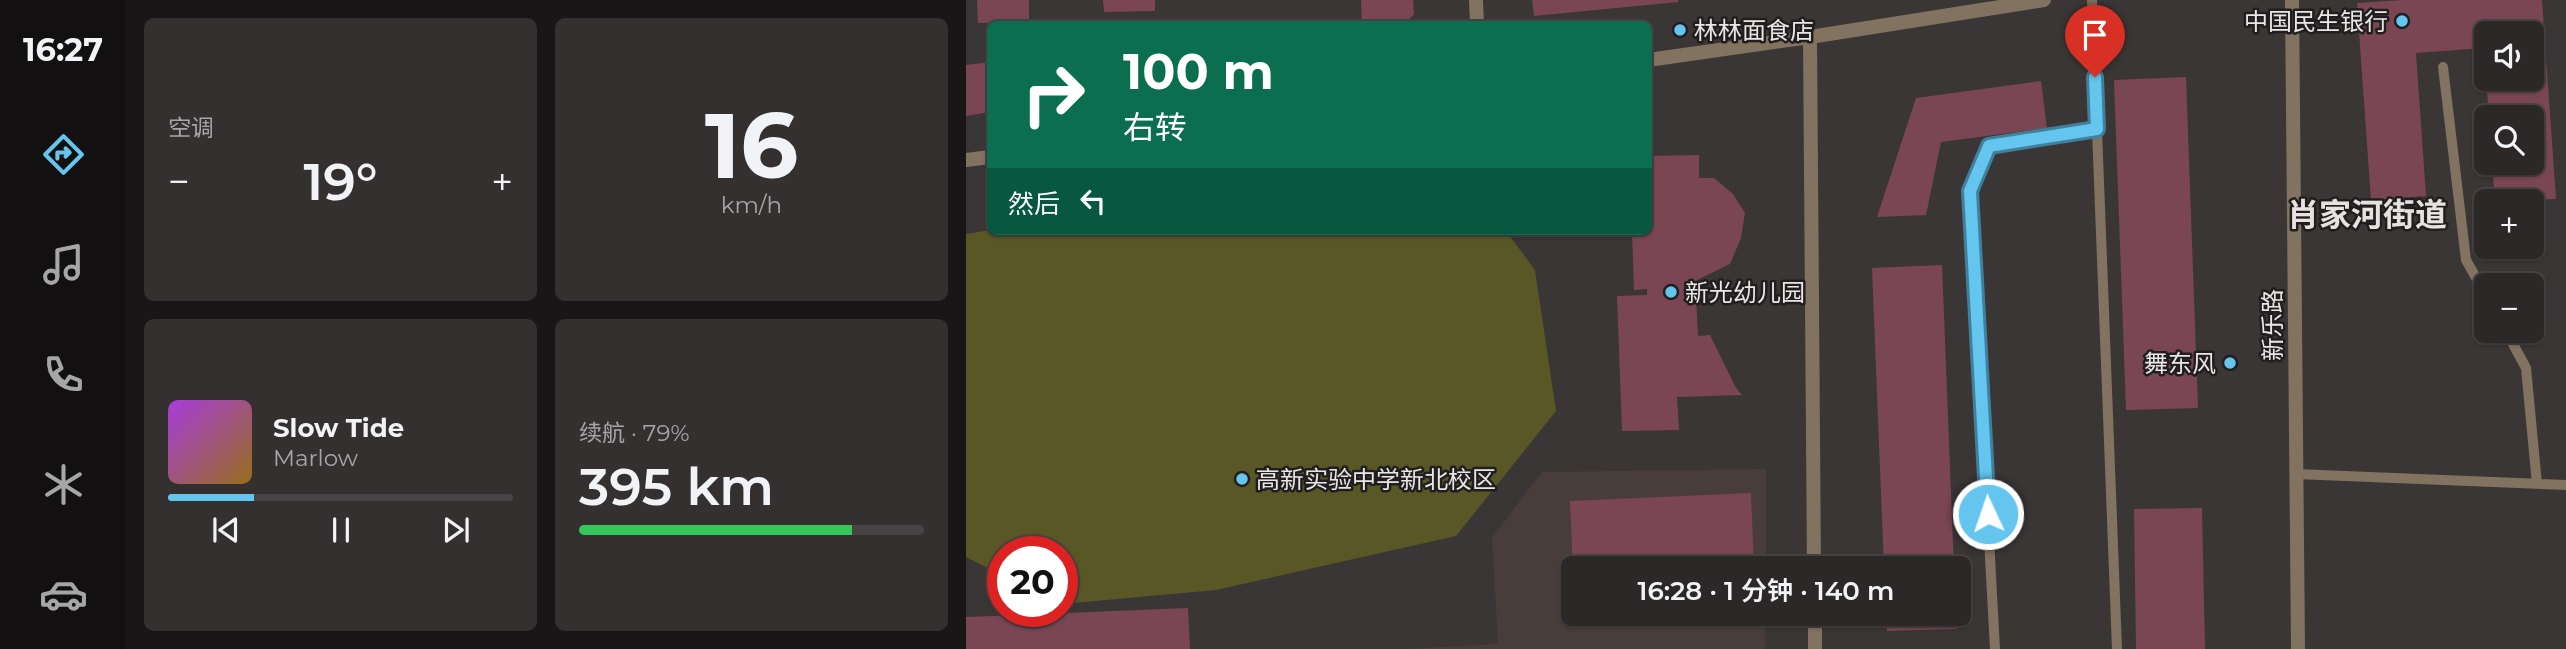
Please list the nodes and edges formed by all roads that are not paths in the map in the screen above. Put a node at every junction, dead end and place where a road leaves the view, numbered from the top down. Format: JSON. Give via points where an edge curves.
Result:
{"nodes":[{"id":1,"x":1476,"y":0,"type":"edge"},
{"id":2,"x":2044,"y":0,"type":"edge"},
{"id":3,"x":2092,"y":0,"type":"edge"},
{"id":4,"x":2292,"y":0,"type":"edge"},
{"id":5,"x":1477,"y":21,"type":"edge"},
{"id":6,"x":1810,"y":37,"type":"junction"},
{"id":7,"x":1652,"y":59,"type":"edge"},
{"id":8,"x":2443,"y":67,"type":"dead end"},
{"id":9,"x":2097,"y":129,"type":"junction"},
{"id":10,"x":987,"y":157,"type":"edge"},
{"id":11,"x":966,"y":160,"type":"edge"},
{"id":12,"x":2474,"y":274,"type":"edge"},
{"id":13,"x":2512,"y":343,"type":"edge"},
{"id":14,"x":2296,"y":474,"type":"junction"},
{"id":15,"x":2537,"y":484,"type":"junction"},
{"id":16,"x":2566,"y":485,"type":"edge"},
{"id":17,"x":1814,"y":556,"type":"edge"},
{"id":18,"x":1815,"y":626,"type":"edge"},
{"id":19,"x":1815,"y":649,"type":"edge"},
{"id":20,"x":1995,"y":649,"type":"edge"},
{"id":21,"x":2117,"y":649,"type":"edge"},
{"id":22,"x":2298,"y":649,"type":"edge"}],
"edges":[{"from":1,"to":5,"type":"street"},
{"from":2,"to":6,"type":"street"},
{"from":3,"to":9,"type":"lane"},
{"from":4,"to":14,"type":"street","name":"新乐路"},
{"from":6,"to":7,"type":"street"},
{"from":6,"to":17,"type":"street"},
{"from":8,"to":12,"type":"lane","via":[[2466,260]]},
{"from":9,"to":20,"type":"lane","via":[[1989,146],[1970,191]]},
{"from":9,"to":21,"type":"lane"},
{"from":10,"to":11,"type":"street"},
{"from":13,"to":15,"type":"lane","via":[[2526,368]]},
{"from":14,"to":15,"type":"lane"},
{"from":14,"to":22,"type":"street","name":"新乐路"},
{"from":15,"to":16,"type":"lane"},
{"from":18,"to":19,"type":"street"}]}
